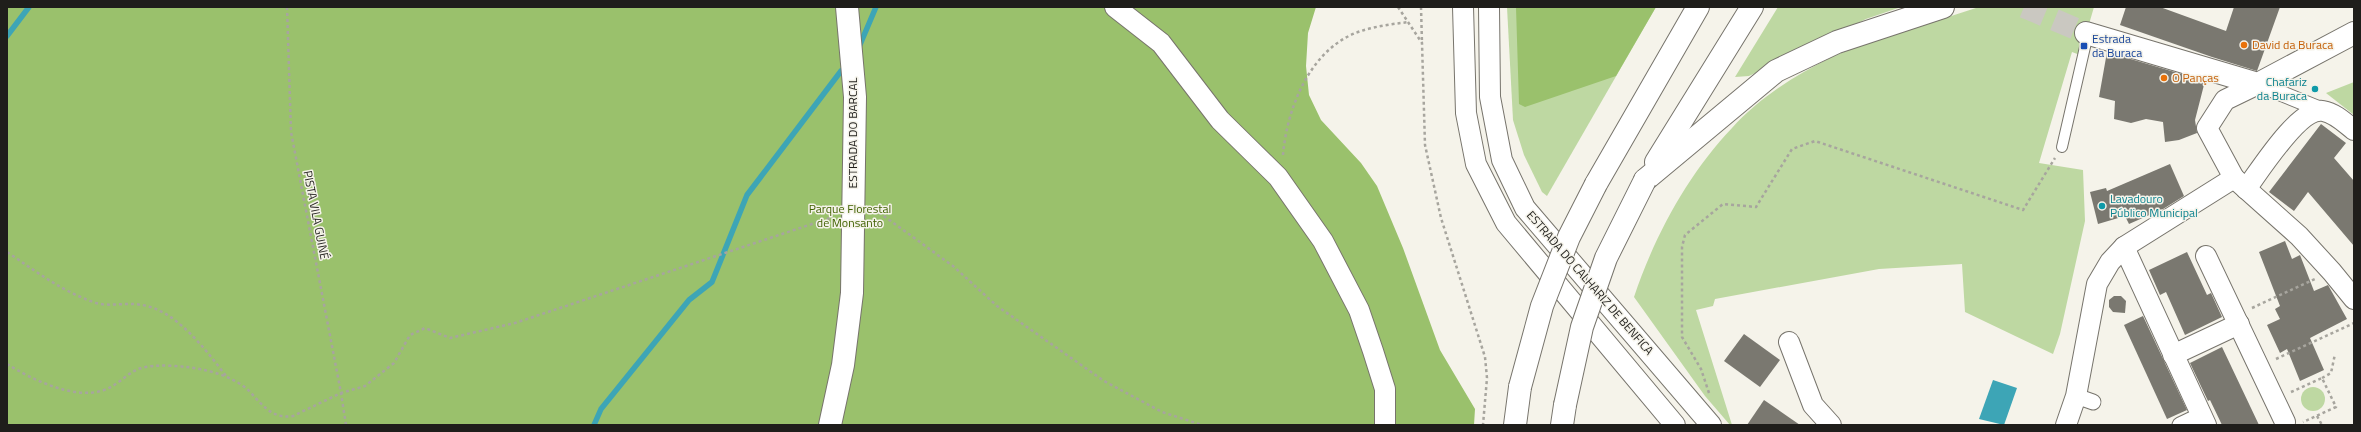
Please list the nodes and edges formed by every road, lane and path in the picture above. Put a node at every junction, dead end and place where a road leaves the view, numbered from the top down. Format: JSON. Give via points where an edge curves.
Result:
{"nodes":[{"id":1,"x":287,"y":7,"type":"edge"},
{"id":2,"x":847,"y":7,"type":"edge"},
{"id":3,"x":1115,"y":7,"type":"edge"},
{"id":4,"x":1398,"y":7,"type":"edge"},
{"id":5,"x":1421,"y":7,"type":"edge"},
{"id":6,"x":1463,"y":7,"type":"edge"},
{"id":7,"x":1489,"y":7,"type":"edge"},
{"id":8,"x":1698,"y":7,"type":"edge"},
{"id":9,"x":1752,"y":7,"type":"edge"},
{"id":10,"x":1943,"y":7,"type":"edge"},
{"id":11,"x":1409,"y":22,"type":"junction"},
{"id":12,"x":2354,"y":33,"type":"edge"},
{"id":13,"x":2087,"y":34,"type":"joint"},
{"id":14,"x":1422,"y":44,"type":"junction"},
{"id":15,"x":2258,"y":84,"type":"junction"},
{"id":16,"x":2322,"y":110,"type":"junction"},
{"id":17,"x":2354,"y":130,"type":"edge"},
{"id":18,"x":2062,"y":147,"type":"joint"},
{"id":19,"x":1278,"y":177,"type":"junction"},
{"id":20,"x":1645,"y":180,"type":"junction"},
{"id":21,"x":2240,"y":184,"type":"junction"},
{"id":22,"x":853,"y":206,"type":"junction"},
{"id":23,"x":2124,"y":247,"type":"junction"},
{"id":24,"x":7,"y":252,"type":"edge"},
{"id":25,"x":2206,"y":256,"type":"dead end"},
{"id":26,"x":2332,"y":272,"type":"junction"},
{"id":27,"x":2354,"y":299,"type":"edge"},
{"id":28,"x":2237,"y":320,"type":"junction"},
{"id":29,"x":2354,"y":323,"type":"edge"},
{"id":30,"x":1789,"y":342,"type":"dead end"},
{"id":31,"x":2335,"y":354,"type":"dead end"},
{"id":32,"x":2173,"y":355,"type":"junction"},
{"id":33,"x":7,"y":364,"type":"edge"},
{"id":34,"x":2259,"y":367,"type":"junction"},
{"id":35,"x":226,"y":376,"type":"junction"},
{"id":36,"x":2322,"y":378,"type":"junction"},
{"id":37,"x":342,"y":393,"type":"junction"},
{"id":38,"x":2275,"y":400,"type":"junction"},
{"id":39,"x":1563,"y":415,"type":"edge"},
{"id":40,"x":2317,"y":416,"type":"junction"},
{"id":41,"x":1707,"y":420,"type":"edge"},
{"id":42,"x":2204,"y":420,"type":"edge"},
{"id":43,"x":2291,"y":423,"type":"edge"},
{"id":44,"x":346,"y":425,"type":"edge"},
{"id":45,"x":830,"y":425,"type":"edge"},
{"id":46,"x":1202,"y":425,"type":"edge"},
{"id":47,"x":1385,"y":425,"type":"edge"},
{"id":48,"x":1484,"y":425,"type":"edge"},
{"id":49,"x":1515,"y":425,"type":"edge"},
{"id":50,"x":1675,"y":425,"type":"edge"},
{"id":51,"x":1831,"y":425,"type":"edge"},
{"id":52,"x":2066,"y":425,"type":"edge"},
{"id":53,"x":2180,"y":425,"type":"edge"},
{"id":54,"x":2322,"y":425,"type":"edge"}],
"edges":[{"from":1,"to":37,"type":"path","name":"PISTA VILA GUINÉ","via":[[291,132]]},
{"from":2,"to":22,"type":"main road","name":"ESTRADA DO BARCAL","via":[[855,97],[856,152]]},
{"from":3,"to":19,"type":"street","via":[[1161,43],[1220,120]]},
{"from":4,"to":11,"type":"path"},
{"from":5,"to":14,"type":"path"},
{"from":6,"to":50,"type":"street","name":"ESTRADA DO CALHARIZ DE BENFICA","via":[[1468,121],[1476,164],[1506,223]]},
{"from":7,"to":41,"type":"street","name":"ESTRADA DO CALHARIZ DE BENFICA","via":[[1490,97],[1502,160],[1525,208]]},
{"from":8,"to":49,"type":"main road","bridge":true,"via":[[1596,184],[1569,237],[1542,306],[1520,387]]},
{"from":9,"to":20,"type":"main road"},
{"from":10,"to":20,"type":"main road","via":[[1837,42],[1776,71]]},
{"from":11,"to":14,"type":"path"},
{"from":11,"to":19,"type":"path","via":[[1360,31],[1339,42],[1323,55],[1292,106]]},
{"from":12,"to":15,"type":"main road"},
{"from":13,"to":15,"type":"main road"},
{"from":13,"to":18,"type":"lane"},
{"from":14,"to":48,"type":"path","via":[[1425,145],[1442,218],[1485,357],[1487,378]]},
{"from":15,"to":16,"type":"street"},
{"from":15,"to":21,"type":"street","via":[[2225,100],[2214,113],[2207,128]]},
{"from":16,"to":17,"type":"street","via":[[2337,117]]},
{"from":16,"to":21,"type":"street","via":[[2308,114],[2297,123]]},
{"from":18,"to":41,"type":"path","via":[[2023,210],[1815,141],[1792,149],[1756,207],[1723,204],[1685,235],[1682,247],[1682,337],[1701,369],[1714,406]]},
{"from":19,"to":47,"type":"street","via":[[1324,241],[1359,310],[1385,389]]},
{"from":20,"to":39,"type":"main road","bridge":true,"via":[[1606,258],[1582,327]]},
{"from":21,"to":23,"type":"street"},
{"from":21,"to":26,"type":"street","via":[[2299,236]]},
{"from":22,"to":37,"type":"path","via":[[834,217],[515,323],[450,338],[425,328],[410,335],[394,363],[365,386]]},
{"from":22,"to":45,"type":"main road","name":"ESTRADA DO BARCAL","via":[[852,292],[843,365]]},
{"from":22,"to":46,"type":"path","via":[[868,205],[953,266],[997,306],[1104,381],[1162,412]]},
{"from":23,"to":32,"type":"street"},
{"from":23,"to":52,"type":"street","via":[[2110,262],[2097,284],[2084,399]]},
{"from":24,"to":35,"type":"path","via":[[62,290],[99,304],[142,305],[165,314],[191,334]]},
{"from":25,"to":28,"type":"street"},
{"from":26,"to":27,"type":"street"},
{"from":26,"to":28,"type":"path"},
{"from":28,"to":32,"type":"street"},
{"from":28,"to":34,"type":"street"},
{"from":29,"to":34,"type":"path"},
{"from":30,"to":51,"type":"street","via":[[1813,405]]},
{"from":31,"to":36,"type":"path","via":[[2331,373]]},
{"from":32,"to":42,"type":"street"},
{"from":33,"to":35,"type":"path","via":[[46,385],[83,392],[108,389],[138,369],[172,366]]},
{"from":34,"to":38,"type":"street"},
{"from":35,"to":37,"type":"path","via":[[245,388],[267,410],[284,418],[301,414]]},
{"from":36,"to":38,"type":"path"},
{"from":36,"to":40,"type":"path","via":[[2336,407]]},
{"from":37,"to":44,"type":"path","name":"PISTA VILA GUINÉ"},
{"from":38,"to":43,"type":"street"},
{"from":40,"to":43,"type":"path"},
{"from":40,"to":54,"type":"path"},
{"from":42,"to":53,"type":"street"}]}
